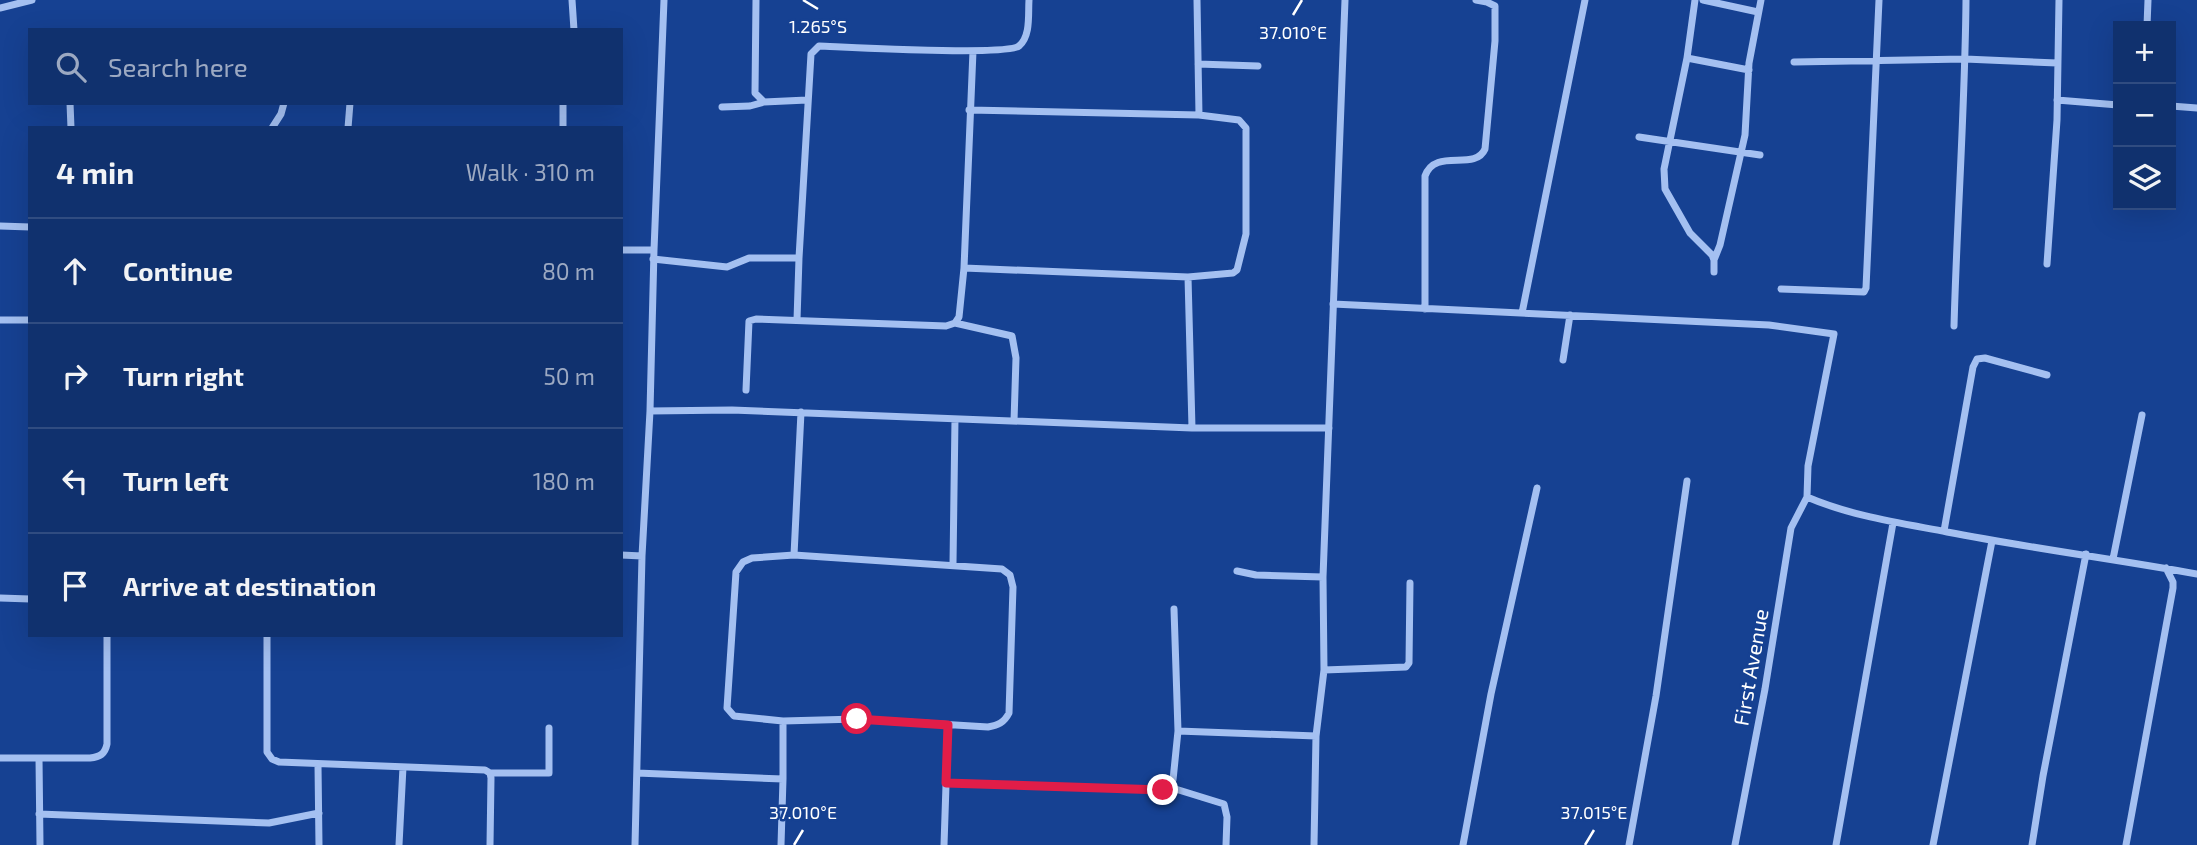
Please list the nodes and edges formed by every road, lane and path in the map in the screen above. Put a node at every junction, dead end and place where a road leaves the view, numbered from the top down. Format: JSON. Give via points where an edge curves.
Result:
{"nodes":[{"id":1,"x":32,"y":0,"type":"edge"},
{"id":2,"x":572,"y":0,"type":"edge"},
{"id":3,"x":664,"y":0,"type":"edge"},
{"id":4,"x":756,"y":0,"type":"edge"},
{"id":5,"x":1030,"y":0,"type":"edge"},
{"id":6,"x":1197,"y":0,"type":"edge"},
{"id":7,"x":1345,"y":0,"type":"edge"},
{"id":8,"x":1476,"y":0,"type":"edge"},
{"id":9,"x":1585,"y":0,"type":"edge"},
{"id":10,"x":1696,"y":0,"type":"edge"},
{"id":11,"x":1703,"y":0,"type":"edge"},
{"id":12,"x":1761,"y":0,"type":"edge"},
{"id":13,"x":1879,"y":0,"type":"edge"},
{"id":14,"x":1965,"y":0,"type":"edge"},
{"id":15,"x":2059,"y":0,"type":"edge"},
{"id":16,"x":2148,"y":0,"type":"edge"},
{"id":17,"x":1496,"y":3,"type":"edge"},
{"id":18,"x":0,"y":8,"type":"edge"},
{"id":19,"x":1758,"y":12,"type":"junction"},
{"id":20,"x":2147,"y":21,"type":"edge"},
{"id":21,"x":574,"y":28,"type":"edge"},
{"id":22,"x":972,"y":51,"type":"junction"},
{"id":23,"x":1687,"y":58,"type":"junction"},
{"id":24,"x":1965,"y":59,"type":"junction"},
{"id":25,"x":1878,"y":61,"type":"junction"},
{"id":26,"x":1794,"y":62,"type":"dead end"},
{"id":27,"x":2057,"y":63,"type":"junction"},
{"id":28,"x":1198,"y":64,"type":"junction"},
{"id":29,"x":1258,"y":66,"type":"dead end"},
{"id":30,"x":1749,"y":71,"type":"junction"},
{"id":31,"x":807,"y":100,"type":"junction"},
{"id":32,"x":2057,"y":100,"type":"junction"},
{"id":33,"x":764,"y":102,"type":"junction"},
{"id":34,"x":70,"y":105,"type":"edge"},
{"id":35,"x":283,"y":105,"type":"edge"},
{"id":36,"x":350,"y":105,"type":"edge"},
{"id":37,"x":564,"y":105,"type":"edge"},
{"id":38,"x":2113,"y":105,"type":"edge"},
{"id":39,"x":2176,"y":106,"type":"edge"},
{"id":40,"x":722,"y":107,"type":"dead end"},
{"id":41,"x":2197,"y":108,"type":"edge"},
{"id":42,"x":969,"y":110,"type":"junction"},
{"id":43,"x":1199,"y":115,"type":"junction"},
{"id":44,"x":71,"y":126,"type":"edge"},
{"id":45,"x":273,"y":126,"type":"edge"},
{"id":46,"x":348,"y":126,"type":"edge"},
{"id":47,"x":563,"y":126,"type":"edge"},
{"id":48,"x":1639,"y":137,"type":"dead end"},
{"id":49,"x":1671,"y":143,"type":"junction"},
{"id":50,"x":1740,"y":152,"type":"junction"},
{"id":51,"x":1760,"y":155,"type":"dead end"},
{"id":52,"x":0,"y":226,"type":"edge"},
{"id":53,"x":28,"y":227,"type":"edge"},
{"id":54,"x":623,"y":250,"type":"edge"},
{"id":55,"x":654,"y":255,"type":"junction"},
{"id":56,"x":799,"y":258,"type":"junction"},
{"id":57,"x":1714,"y":260,"type":"junction"},
{"id":58,"x":2047,"y":264,"type":"dead end"},
{"id":59,"x":964,"y":268,"type":"junction"},
{"id":60,"x":1714,"y":272,"type":"dead end"},
{"id":61,"x":1188,"y":277,"type":"junction"},
{"id":62,"x":1782,"y":289,"type":"dead end"},
{"id":63,"x":1333,"y":304,"type":"junction"},
{"id":64,"x":1426,"y":309,"type":"junction"},
{"id":65,"x":1522,"y":313,"type":"junction"},
{"id":66,"x":1570,"y":315,"type":"junction"},
{"id":67,"x":0,"y":320,"type":"edge"},
{"id":68,"x":28,"y":320,"type":"edge"},
{"id":69,"x":797,"y":320,"type":"junction"},
{"id":70,"x":955,"y":323,"type":"junction"},
{"id":71,"x":1954,"y":326,"type":"dead end"},
{"id":72,"x":1563,"y":360,"type":"dead end"},
{"id":73,"x":2047,"y":375,"type":"dead end"},
{"id":74,"x":746,"y":390,"type":"dead end"},
{"id":75,"x":650,"y":411,"type":"junction"},
{"id":76,"x":801,"y":412,"type":"junction"},
{"id":77,"x":2142,"y":415,"type":"dead end"},
{"id":78,"x":955,"y":419,"type":"junction"},
{"id":79,"x":1014,"y":421,"type":"junction"},
{"id":80,"x":1192,"y":428,"type":"junction"},
{"id":81,"x":1329,"y":428,"type":"junction"},
{"id":82,"x":1687,"y":481,"type":"dead end"},
{"id":83,"x":1537,"y":488,"type":"dead end"},
{"id":84,"x":1807,"y":497,"type":"junction"},
{"id":85,"x":1893,"y":523,"type":"junction"},
{"id":86,"x":1944,"y":531,"type":"junction"},
{"id":87,"x":1992,"y":541,"type":"junction"},
{"id":88,"x":2086,"y":554,"type":"junction"},
{"id":89,"x":623,"y":555,"type":"edge"},
{"id":90,"x":794,"y":555,"type":"junction"},
{"id":91,"x":642,"y":556,"type":"junction"},
{"id":92,"x":2113,"y":559,"type":"junction"},
{"id":93,"x":953,"y":564,"type":"junction"},
{"id":94,"x":2166,"y":568,"type":"junction"},
{"id":95,"x":1237,"y":571,"type":"dead end"},
{"id":96,"x":2197,"y":574,"type":"edge"},
{"id":97,"x":1323,"y":577,"type":"junction"},
{"id":98,"x":1410,"y":583,"type":"dead end"},
{"id":99,"x":0,"y":598,"type":"edge"},
{"id":100,"x":28,"y":598,"type":"edge"},
{"id":101,"x":1174,"y":610,"type":"dead end"},
{"id":102,"x":107,"y":637,"type":"edge"},
{"id":103,"x":267,"y":637,"type":"edge"},
{"id":104,"x":1324,"y":670,"type":"junction"},
{"id":105,"x":783,"y":721,"type":"junction"},
{"id":106,"x":948,"y":725,"type":"junction"},
{"id":107,"x":549,"y":728,"type":"dead end"},
{"id":108,"x":1178,"y":731,"type":"junction"},
{"id":109,"x":1316,"y":736,"type":"junction"},
{"id":110,"x":0,"y":758,"type":"edge"},
{"id":111,"x":39,"y":758,"type":"junction"},
{"id":112,"x":318,"y":765,"type":"junction"},
{"id":113,"x":403,"y":767,"type":"junction"},
{"id":114,"x":638,"y":772,"type":"junction"},
{"id":115,"x":490,"y":773,"type":"junction"},
{"id":116,"x":783,"y":779,"type":"junction"},
{"id":117,"x":946,"y":783,"type":"junction"},
{"id":118,"x":1169,"y":786,"type":"junction"},
{"id":119,"x":319,"y":813,"type":"junction"},
{"id":120,"x":39,"y":814,"type":"junction"},
{"id":121,"x":40,"y":845,"type":"edge"},
{"id":122,"x":319,"y":845,"type":"edge"},
{"id":123,"x":399,"y":845,"type":"edge"},
{"id":124,"x":490,"y":845,"type":"edge"},
{"id":125,"x":635,"y":845,"type":"edge"},
{"id":126,"x":781,"y":845,"type":"edge"},
{"id":127,"x":944,"y":845,"type":"edge"},
{"id":128,"x":1226,"y":845,"type":"edge"},
{"id":129,"x":1314,"y":845,"type":"edge"},
{"id":130,"x":1463,"y":845,"type":"edge"},
{"id":131,"x":1629,"y":845,"type":"edge"},
{"id":132,"x":1735,"y":845,"type":"edge"},
{"id":133,"x":1836,"y":845,"type":"edge"},
{"id":134,"x":1933,"y":845,"type":"edge"},
{"id":135,"x":2032,"y":845,"type":"edge"},
{"id":136,"x":2126,"y":845,"type":"edge"}],
"edges":[{"from":1,"to":18,"type":"street"},
{"from":2,"to":21,"type":"street"},
{"from":3,"to":55,"type":"street"},
{"from":4,"to":33,"type":"street","via":[[755,93]]},
{"from":5,"to":22,"type":"street","via":[[1022,44],[1015,50]]},
{"from":6,"to":28,"type":"street"},
{"from":7,"to":63,"type":"street"},
{"from":8,"to":17,"type":"street"},
{"from":9,"to":65,"type":"street"},
{"from":10,"to":23,"type":"street"},
{"from":11,"to":19,"type":"street"},
{"from":12,"to":19,"type":"street"},
{"from":13,"to":25,"type":"street"},
{"from":14,"to":24,"type":"street"},
{"from":15,"to":27,"type":"street"},
{"from":16,"to":20,"type":"street"},
{"from":17,"to":64,"type":"street","via":[[1483,154],[1436,162],[1425,176]]},
{"from":19,"to":30,"type":"street"},
{"from":22,"to":31,"type":"street","via":[[819,46],[811,54]]},
{"from":22,"to":42,"type":"street"},
{"from":23,"to":30,"type":"street"},
{"from":23,"to":49,"type":"street"},
{"from":24,"to":25,"type":"street"},
{"from":24,"to":27,"type":"street"},
{"from":24,"to":71,"type":"street"},
{"from":25,"to":26,"type":"street"},
{"from":25,"to":62,"type":"street","via":[[1866,288],[1864,292]]},
{"from":27,"to":32,"type":"street"},
{"from":28,"to":29,"type":"street"},
{"from":28,"to":43,"type":"street"},
{"from":30,"to":50,"type":"street"},
{"from":31,"to":33,"type":"street"},
{"from":31,"to":56,"type":"street"},
{"from":32,"to":38,"type":"street"},
{"from":32,"to":58,"type":"street"},
{"from":33,"to":40,"type":"street"},
{"from":34,"to":44,"type":"street"},
{"from":35,"to":45,"type":"street"},
{"from":36,"to":46,"type":"street"},
{"from":37,"to":47,"type":"street"},
{"from":39,"to":41,"type":"street"},
{"from":42,"to":43,"type":"street"},
{"from":42,"to":59,"type":"street"},
{"from":43,"to":61,"type":"street","via":[[1239,120],[1246,128],[1246,234],[1233,273]]},
{"from":48,"to":49,"type":"street"},
{"from":49,"to":50,"type":"street"},
{"from":49,"to":57,"type":"street","via":[[1664,169],[1665,189],[1690,233]]},
{"from":50,"to":51,"type":"street"},
{"from":50,"to":57,"type":"street"},
{"from":52,"to":53,"type":"street"},
{"from":54,"to":55,"type":"street"},
{"from":55,"to":56,"type":"street","via":[[727,267],[749,258]]},
{"from":55,"to":75,"type":"street"},
{"from":56,"to":69,"type":"street"},
{"from":57,"to":60,"type":"street"},
{"from":59,"to":61,"type":"street"},
{"from":59,"to":70,"type":"street"},
{"from":61,"to":80,"type":"street"},
{"from":63,"to":64,"type":"street"},
{"from":63,"to":81,"type":"street"},
{"from":64,"to":65,"type":"street"},
{"from":65,"to":66,"type":"street"},
{"from":66,"to":72,"type":"street"},
{"from":66,"to":84,"type":"street","via":[[1769,325],[1834,334],[1808,466]]},
{"from":67,"to":68,"type":"street"},
{"from":69,"to":70,"type":"street","via":[[909,326]]},
{"from":69,"to":74,"type":"street","via":[[749,321]]},
{"from":70,"to":79,"type":"street","via":[[1012,336]]},
{"from":73,"to":86,"type":"street","via":[[1977,359]]},
{"from":75,"to":76,"type":"street"},
{"from":75,"to":91,"type":"street"},
{"from":76,"to":78,"type":"street"},
{"from":76,"to":90,"type":"street"},
{"from":77,"to":92,"type":"street"},
{"from":78,"to":79,"type":"street"},
{"from":78,"to":93,"type":"street"},
{"from":79,"to":80,"type":"street"},
{"from":80,"to":81,"type":"street"},
{"from":81,"to":97,"type":"street"},
{"from":82,"to":131,"type":"street"},
{"from":83,"to":130,"type":"street"},
{"from":84,"to":85,"type":"street"},
{"from":84,"to":132,"type":"street","name":"First Avenue","via":[[1791,528]]},
{"from":85,"to":86,"type":"street"},
{"from":85,"to":133,"type":"street"},
{"from":86,"to":87,"type":"street"},
{"from":87,"to":88,"type":"street"},
{"from":87,"to":134,"type":"street"},
{"from":88,"to":92,"type":"street"},
{"from":88,"to":135,"type":"street"},
{"from":89,"to":91,"type":"street"},
{"from":90,"to":93,"type":"street"},
{"from":90,"to":105,"type":"street","via":[[743,562],[736,572],[734,592],[727,708],[734,716]]},
{"from":91,"to":114,"type":"street"},
{"from":92,"to":94,"type":"street"},
{"from":93,"to":106,"type":"street","via":[[1002,569],[1010,575],[1013,587],[1006,720],[988,727]]},
{"from":94,"to":96,"type":"street"},
{"from":94,"to":136,"type":"street","via":[[2173,588]]},
{"from":95,"to":97,"type":"street"},
{"from":97,"to":104,"type":"street"},
{"from":98,"to":104,"type":"street","via":[[1406,667]]},
{"from":99,"to":100,"type":"street"},
{"from":101,"to":108,"type":"street"},
{"from":102,"to":111,"type":"street","via":[[106,752],[90,758]]},
{"from":103,"to":112,"type":"street","via":[[267,752],[279,762]]},
{"from":104,"to":109,"type":"street"},
{"from":105,"to":106,"type":"street","via":[[857,719]]},
{"from":105,"to":116,"type":"street"},
{"from":106,"to":117,"type":"street"},
{"from":107,"to":115,"type":"street","via":[[549,773]]},
{"from":108,"to":109,"type":"street"},
{"from":108,"to":118,"type":"street"},
{"from":109,"to":129,"type":"street"},
{"from":110,"to":111,"type":"street"},
{"from":111,"to":120,"type":"street"},
{"from":112,"to":113,"type":"street"},
{"from":112,"to":119,"type":"street"},
{"from":113,"to":115,"type":"street"},
{"from":113,"to":123,"type":"street"},
{"from":114,"to":116,"type":"street"},
{"from":114,"to":125,"type":"street"},
{"from":115,"to":124,"type":"street"},
{"from":116,"to":126,"type":"street"},
{"from":117,"to":118,"type":"street","via":[[1163,790]]},
{"from":117,"to":127,"type":"street"},
{"from":118,"to":128,"type":"street","via":[[1224,804]]},
{"from":119,"to":120,"type":"street","via":[[269,823]]},
{"from":119,"to":122,"type":"street"},
{"from":120,"to":121,"type":"street"}]}
